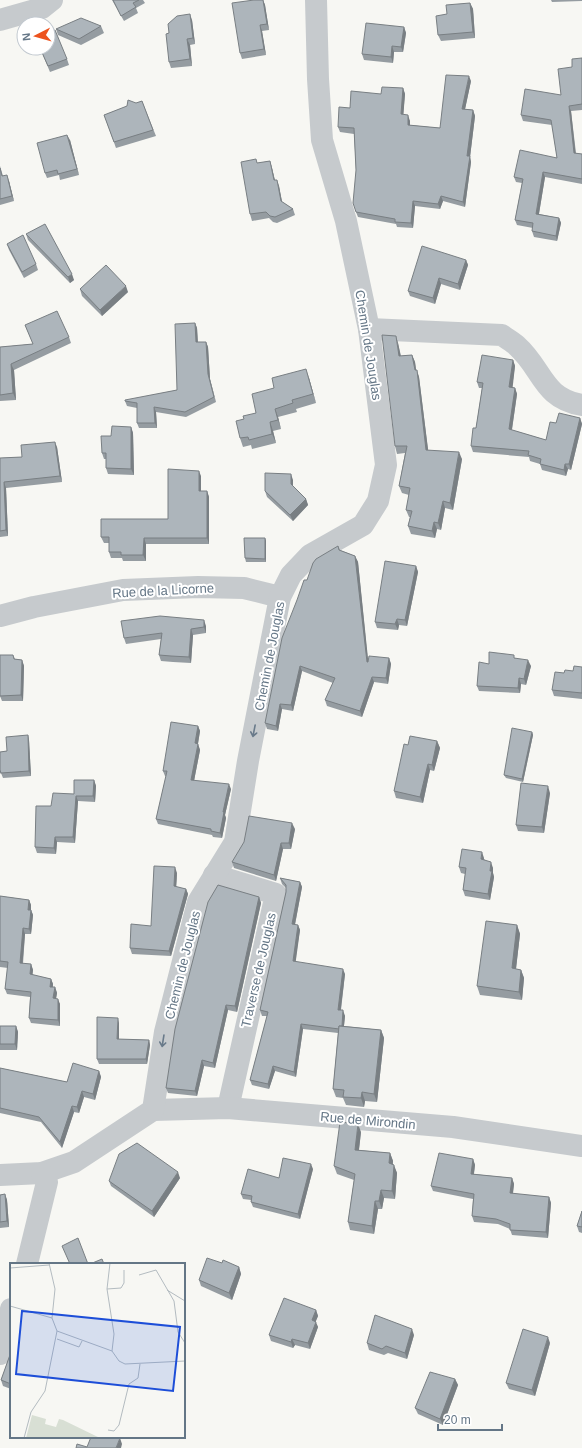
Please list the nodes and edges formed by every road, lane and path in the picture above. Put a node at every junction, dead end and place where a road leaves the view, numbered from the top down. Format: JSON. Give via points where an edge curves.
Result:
{"nodes":[{"id":1,"x":52,"y":0,"type":"edge"},
{"id":2,"x":316,"y":0,"type":"edge"},
{"id":3,"x":0,"y":20,"type":"edge"},
{"id":4,"x":369,"y":329,"type":"junction"},
{"id":5,"x":582,"y":405,"type":"edge"},
{"id":6,"x":280,"y":597,"type":"junction"},
{"id":7,"x":0,"y":616,"type":"edge"},
{"id":8,"x":214,"y":875,"type":"junction"},
{"id":9,"x":228,"y":1108,"type":"junction"},
{"id":10,"x":153,"y":1110,"type":"junction"},
{"id":11,"x":582,"y":1146,"type":"edge"},
{"id":12,"x":42,"y":1173,"type":"junction"},
{"id":13,"x":0,"y":1175,"type":"edge"},
{"id":14,"x":27,"y":1263,"type":"edge"},
{"id":15,"x":10,"y":1313,"type":"edge"},
{"id":16,"x":0,"y":1354,"type":"edge"}],
"edges":[{"from":1,"to":3,"type":"street","via":[[42,8]]},
{"from":2,"to":4,"type":"street","name":"Chemin de Jouglas","via":[[322,140],[346,222]]},
{"from":4,"to":5,"type":"street","via":[[502,335],[518,347],[552,391],[568,402]]},
{"from":4,"to":6,"type":"street","name":"Chemin de Jouglas","via":[[386,465],[378,501],[363,525],[310,555],[291,575]]},
{"from":6,"to":7,"type":"street","name":"Rue de la Licorne","via":[[244,588],[123,590]]},
{"from":6,"to":8,"type":"street","name":"Chemin de Jouglas","one_way":true,"via":[[235,842]]},
{"from":8,"to":9,"type":"street","name":"Traverse de Jouglas","via":[[276,894]]},
{"from":8,"to":10,"type":"street","name":"Chemin de Jouglas","one_way":true,"via":[[198,902],[165,1032]]},
{"from":9,"to":10,"type":"street","name":"Rue de Mirondin"},
{"from":9,"to":11,"type":"street","name":"Rue de Mirondin","via":[[453,1127]]},
{"from":10,"to":12,"type":"street","via":[[74,1162]]},
{"from":12,"to":13,"type":"street"},
{"from":12,"to":14,"type":"street","via":[[47,1182]]},
{"from":15,"to":16,"type":"street"}]}
